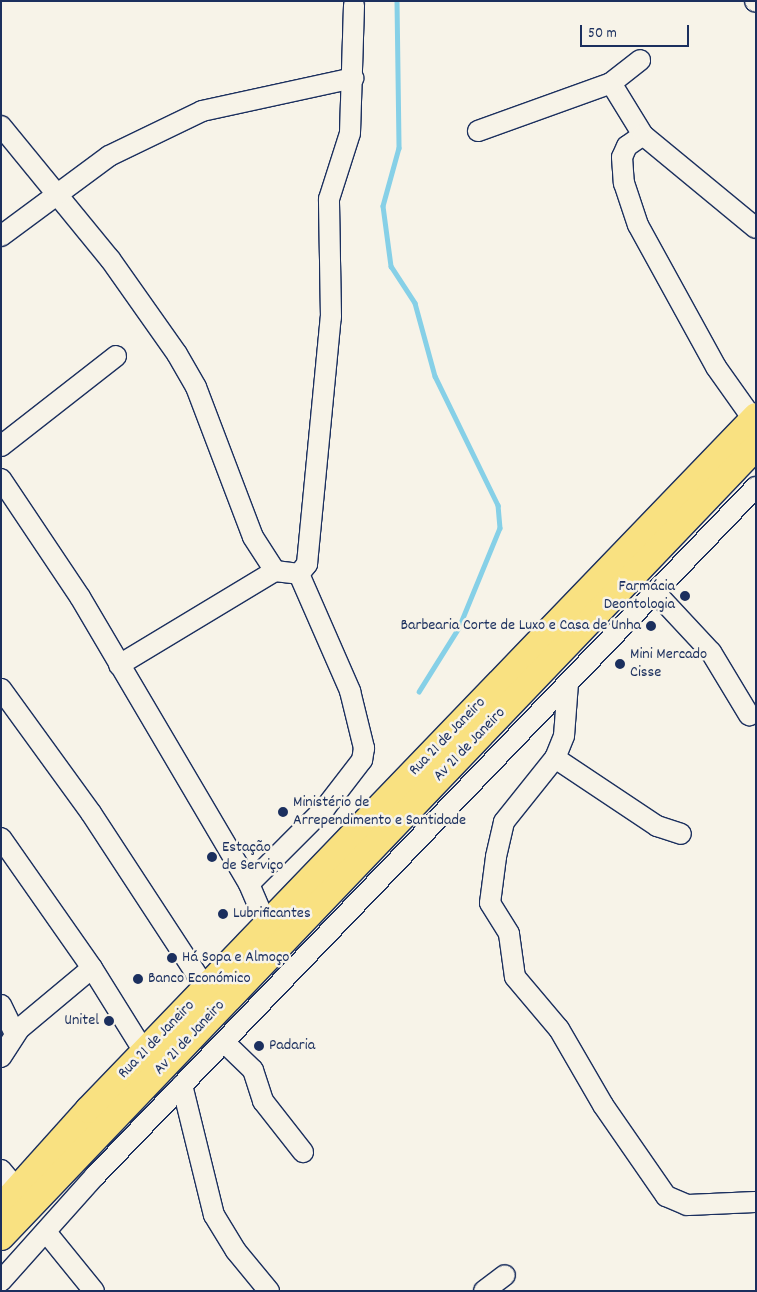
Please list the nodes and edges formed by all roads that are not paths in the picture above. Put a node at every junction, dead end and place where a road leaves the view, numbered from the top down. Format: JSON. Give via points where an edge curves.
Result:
{"nodes":[{"id":1,"x":354,"y":5,"type":"dead end"},
{"id":2,"x":640,"y":60,"type":"dead end"},
{"id":3,"x":353,"y":78,"type":"junction"},
{"id":4,"x":611,"y":83,"type":"junction"},
{"id":5,"x":1,"y":126,"type":"edge"},
{"id":6,"x":478,"y":132,"type":"dead end"},
{"id":7,"x":643,"y":135,"type":"junction"},
{"id":8,"x":56,"y":192,"type":"junction"},
{"id":9,"x":756,"y":228,"type":"edge"},
{"id":10,"x":1,"y":236,"type":"edge"},
{"id":11,"x":116,"y":356,"type":"dead end"},
{"id":12,"x":754,"y":418,"type":"edge"},
{"id":13,"x":1,"y":446,"type":"edge"},
{"id":14,"x":756,"y":447,"type":"edge"},
{"id":15,"x":1,"y":479,"type":"edge"},
{"id":16,"x":756,"y":487,"type":"edge"},
{"id":17,"x":275,"y":571,"type":"junction"},
{"id":18,"x":299,"y":574,"type":"junction"},
{"id":19,"x":655,"y":592,"type":"junction"},
{"id":20,"x":119,"y":665,"type":"junction"},
{"id":21,"x":568,"y":683,"type":"junction"},
{"id":22,"x":1,"y":689,"type":"edge"},
{"id":23,"x":748,"y":715,"type":"dead end"},
{"id":24,"x":554,"y":758,"type":"junction"},
{"id":25,"x":681,"y":834,"type":"dead end"},
{"id":26,"x":1,"y":838,"type":"edge"},
{"id":27,"x":249,"y":884,"type":"junction"},
{"id":28,"x":267,"y":926,"type":"junction"},
{"id":29,"x":92,"y":968,"type":"junction"},
{"id":30,"x":206,"y":989,"type":"junction"},
{"id":31,"x":1,"y":1005,"type":"edge"},
{"id":32,"x":14,"y":1034,"type":"junction"},
{"id":33,"x":224,"y":1042,"type":"junction"},
{"id":34,"x":145,"y":1053,"type":"junction"},
{"id":35,"x":1,"y":1057,"type":"edge"},
{"id":36,"x":182,"y":1085,"type":"junction"},
{"id":37,"x":123,"y":1109,"type":"joint"},
{"id":38,"x":303,"y":1152,"type":"dead end"},
{"id":39,"x":756,"y":1202,"type":"edge"},
{"id":40,"x":6,"y":1206,"type":"edge"},
{"id":41,"x":46,"y":1232,"type":"junction"},
{"id":42,"x":505,"y":1275,"type":"dead end"},
{"id":43,"x":1,"y":1281,"type":"edge"},
{"id":44,"x":94,"y":1291,"type":"edge"},
{"id":45,"x":269,"y":1291,"type":"edge"},
{"id":46,"x":484,"y":1291,"type":"edge"}],
"edges":[{"from":1,"to":3,"type":"street"},
{"from":2,"to":4,"type":"street"},
{"from":3,"to":8,"type":"street","via":[[202,111],[109,156]]},
{"from":3,"to":18,"type":"street","via":[[347,148],[329,199],[331,318],[307,564]]},
{"from":4,"to":6,"type":"street"},
{"from":4,"to":7,"type":"street"},
{"from":5,"to":8,"type":"street"},
{"from":7,"to":9,"type":"street"},
{"from":7,"to":12,"type":"street","via":[[627,146],[622,157],[624,183],[638,225],[716,366]]},
{"from":8,"to":10,"type":"street"},
{"from":8,"to":17,"type":"street","via":[[177,354],[196,388],[253,537]]},
{"from":11,"to":13,"type":"street"},
{"from":12,"to":28,"type":"main road","name":"Rua 21 de Janeiro"},
{"from":14,"to":37,"type":"main road","name":"Av 21 de Janeiro"},
{"from":15,"to":20,"type":"street","via":[[36,525]]},
{"from":16,"to":19,"type":"street"},
{"from":17,"to":18,"type":"street"},
{"from":17,"to":20,"type":"street"},
{"from":18,"to":27,"type":"street","via":[[350,691],[364,755],[325,808]]},
{"from":19,"to":21,"type":"street"},
{"from":19,"to":23,"type":"street","via":[[711,652]]},
{"from":20,"to":27,"type":"street"},
{"from":21,"to":24,"type":"street","via":[[566,727]]},
{"from":21,"to":33,"type":"street"},
{"from":22,"to":30,"type":"street","via":[[90,813]]},
{"from":24,"to":25,"type":"street","via":[[648,820]]},
{"from":24,"to":39,"type":"street","via":[[504,822],[496,856],[490,903],[509,934],[515,977],[559,1029],[603,1105],[666,1196],[687,1205]]},
{"from":26,"to":29,"type":"street"},
{"from":27,"to":28,"type":"street"},
{"from":28,"to":30,"type":"main road","name":"Rua 21 de Janeiro"},
{"from":29,"to":32,"type":"street"},
{"from":29,"to":34,"type":"street"},
{"from":30,"to":34,"type":"main road","name":"Rua 21 de Janeiro"},
{"from":31,"to":32,"type":"street"},
{"from":32,"to":35,"type":"street"},
{"from":33,"to":36,"type":"street"},
{"from":33,"to":38,"type":"street","via":[[253,1070],[263,1101]]},
{"from":34,"to":40,"type":"main road","name":"Rua 21 de Janeiro"},
{"from":36,"to":41,"type":"street"},
{"from":36,"to":45,"type":"street","via":[[214,1215],[236,1251]]},
{"from":37,"to":40,"type":"main road","name":"Rua 21 de Janeiro"},
{"from":41,"to":43,"type":"street"},
{"from":41,"to":44,"type":"street"},
{"from":42,"to":46,"type":"street"}]}
